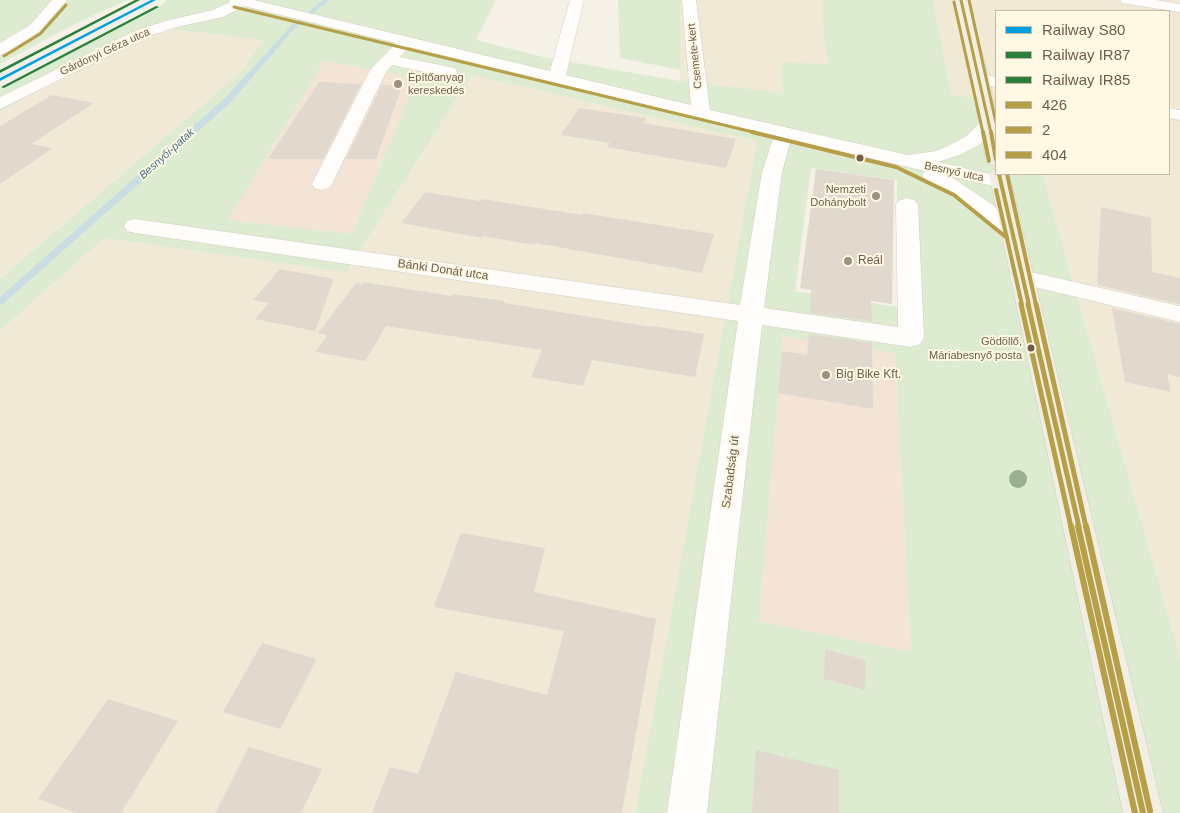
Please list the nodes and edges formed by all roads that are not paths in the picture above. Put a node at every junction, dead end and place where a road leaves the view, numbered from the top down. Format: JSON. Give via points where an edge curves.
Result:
{"nodes":[{"id":1,"x":60,"y":0,"type":"edge"},
{"id":2,"x":241,"y":0,"type":"edge"},
{"id":3,"x":577,"y":0,"type":"edge"},
{"id":4,"x":689,"y":0,"type":"edge"},
{"id":5,"x":961,"y":0,"type":"edge"},
{"id":6,"x":1127,"y":0,"type":"edge"},
{"id":7,"x":1180,"y":8,"type":"edge"},
{"id":8,"x":408,"y":41,"type":"junction"},
{"id":9,"x":0,"y":50,"type":"edge"},
{"id":10,"x":388,"y":59,"type":"junction"},
{"id":11,"x":449,"y":72,"type":"dead end"},
{"id":12,"x":557,"y":77,"type":"junction"},
{"id":13,"x":988,"y":81,"type":"edge"},
{"id":14,"x":0,"y":104,"type":"edge"},
{"id":15,"x":701,"y":112,"type":"junction"},
{"id":16,"x":989,"y":125,"type":"junction"},
{"id":17,"x":784,"y":133,"type":"junction"},
{"id":18,"x":995,"y":155,"type":"edge"},
{"id":19,"x":899,"y":160,"type":"junction"},
{"id":20,"x":1000,"y":178,"type":"edge"},
{"id":21,"x":322,"y":184,"type":"dead end"},
{"id":22,"x":907,"y":204,"type":"dead end"},
{"id":23,"x":135,"y":226,"type":"dead end"},
{"id":24,"x":1012,"y":232,"type":"junction"},
{"id":25,"x":1022,"y":277,"type":"junction"},
{"id":26,"x":751,"y":314,"type":"junction"},
{"id":27,"x":1180,"y":314,"type":"edge"},
{"id":28,"x":686,"y":813,"type":"edge"},
{"id":29,"x":1143,"y":813,"type":"edge"}],
"edges":[{"from":1,"to":9,"type":"street","via":[[29,33]]},
{"from":2,"to":8,"type":"street","name":"Besnyő utca"},
{"from":2,"to":14,"type":"street","name":"Gárdonyi Géza utca","via":[[218,14],[174,22],[142,33]]},
{"from":3,"to":12,"type":"street"},
{"from":4,"to":15,"type":"street","name":"Csemete-kert"},
{"from":5,"to":13,"type":"main road"},
{"from":6,"to":7,"type":"street"},
{"from":8,"to":10,"type":"street"},
{"from":8,"to":12,"type":"street","name":"Besnyő utca"},
{"from":10,"to":11,"type":"street"},
{"from":10,"to":21,"type":"street","via":[[378,70]]},
{"from":12,"to":15,"type":"street","name":"Besnyő utca"},
{"from":13,"to":16,"type":"main road"},
{"from":15,"to":17,"type":"street","name":"Besnyő utca"},
{"from":16,"to":18,"type":"main road"},
{"from":16,"to":19,"type":"street","via":[[972,141],[940,156]]},
{"from":17,"to":19,"type":"street","name":"Besnyő utca"},
{"from":17,"to":26,"type":"street","name":"Szabadság út","via":[[772,172]]},
{"from":19,"to":20,"type":"street","name":"Besnyő utca"},
{"from":19,"to":24,"type":"street","via":[[958,189]]},
{"from":20,"to":24,"type":"main road"},
{"from":22,"to":26,"type":"street","name":"Bánki Donát utca","via":[[911,338]]},
{"from":23,"to":26,"type":"street","name":"Bánki Donát utca"},
{"from":24,"to":25,"type":"main road"},
{"from":25,"to":27,"type":"street"},
{"from":25,"to":29,"type":"main road"},
{"from":26,"to":28,"type":"street","name":"Szabadság út"}]}
